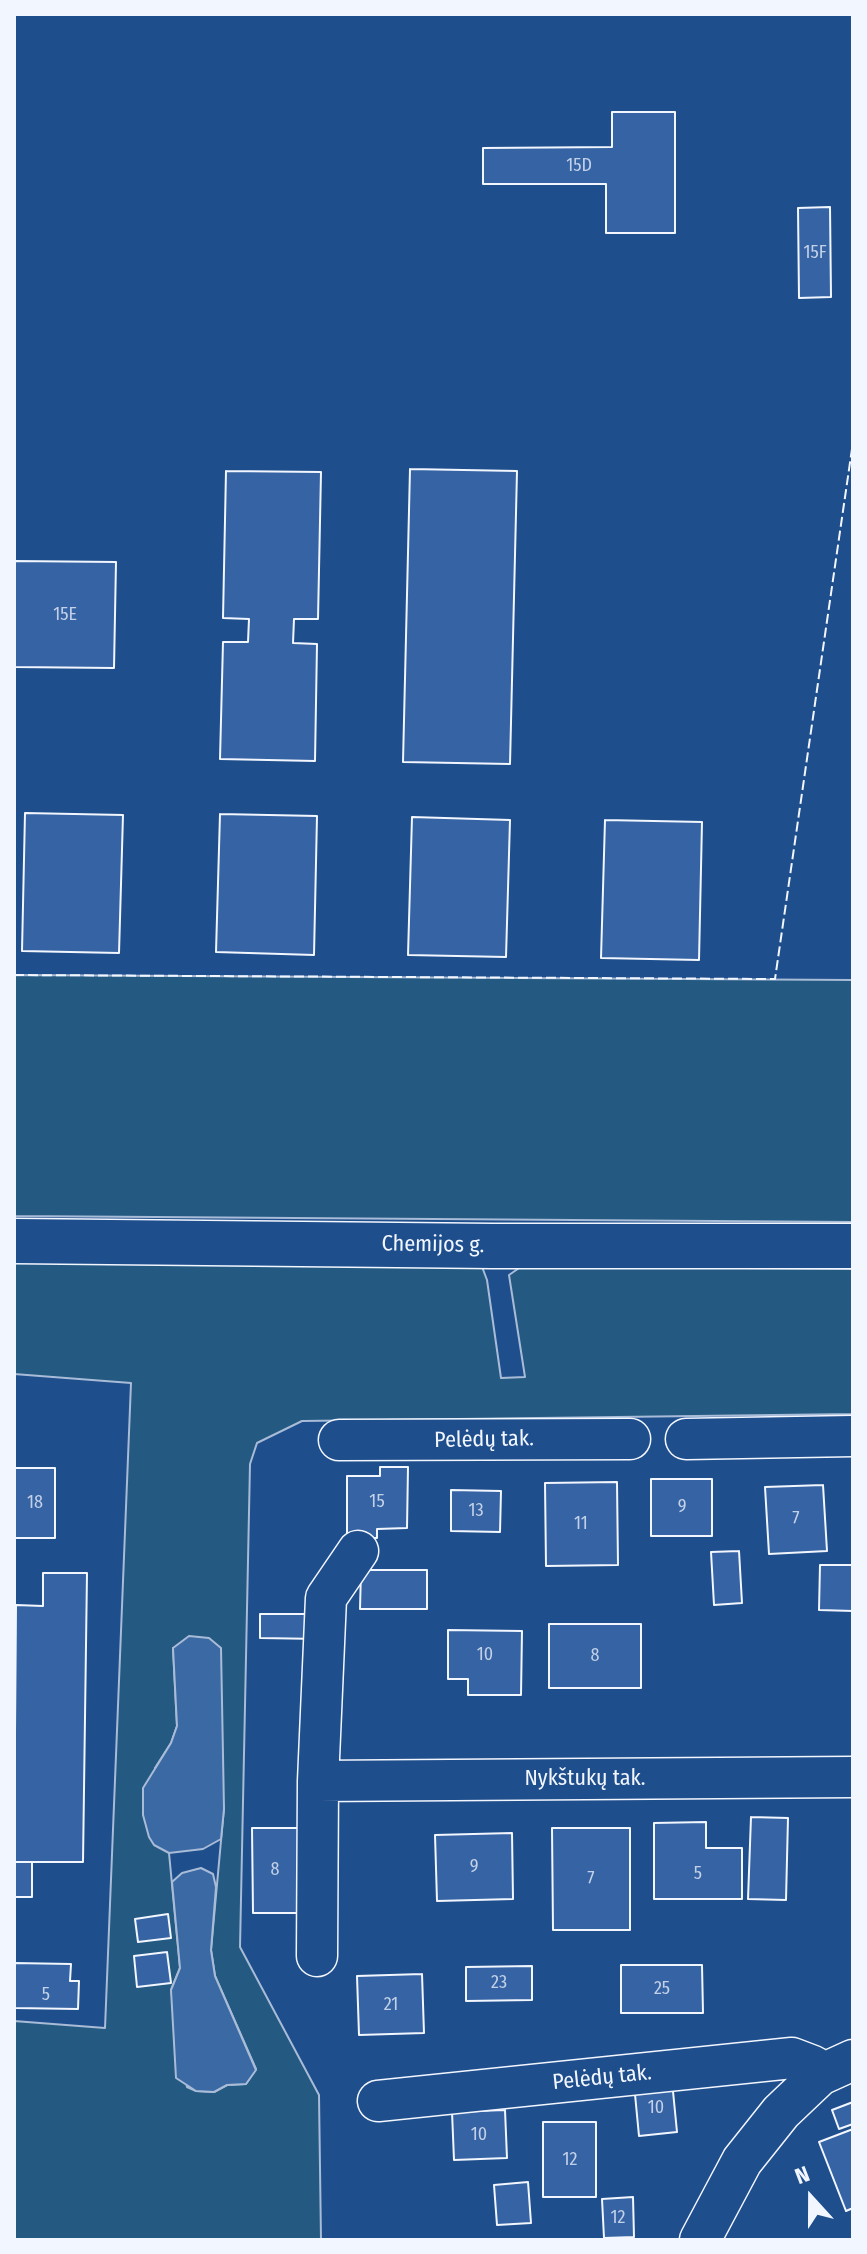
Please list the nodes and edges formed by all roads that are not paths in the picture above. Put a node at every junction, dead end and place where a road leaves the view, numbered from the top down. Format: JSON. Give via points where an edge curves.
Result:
{"nodes":[{"id":1,"x":14,"y":1241,"type":"edge"},
{"id":2,"x":853,"y":1246,"type":"edge"},
{"id":3,"x":853,"y":1436,"type":"edge"},
{"id":4,"x":630,"y":1439,"type":"dead end"},
{"id":5,"x":686,"y":1439,"type":"dead end"},
{"id":6,"x":339,"y":1440,"type":"dead end"},
{"id":7,"x":358,"y":1551,"type":"dead end"},
{"id":8,"x":853,"y":1777,"type":"edge"},
{"id":9,"x":318,"y":1781,"type":"junction"},
{"id":10,"x":317,"y":1956,"type":"dead end"},
{"id":11,"x":836,"y":2067,"type":"edge"},
{"id":12,"x":378,"y":2101,"type":"dead end"},
{"id":13,"x":700,"y":2240,"type":"edge"}],
"edges":[{"from":1,"to":2,"type":"main road","name":"Chemijos g."},
{"from":3,"to":5,"type":"street"},
{"from":4,"to":6,"type":"street","name":"Pelėdų tak."},
{"from":7,"to":9,"type":"street","via":[[326,1598]]},
{"from":8,"to":9,"type":"street","name":"Nykštukų tak."},
{"from":9,"to":10,"type":"street"},
{"from":11,"to":12,"type":"street","name":"Pelėdų tak.","via":[[792,2058]]},
{"from":11,"to":13,"type":"street","via":[[781,2112],[742,2161]]}]}
